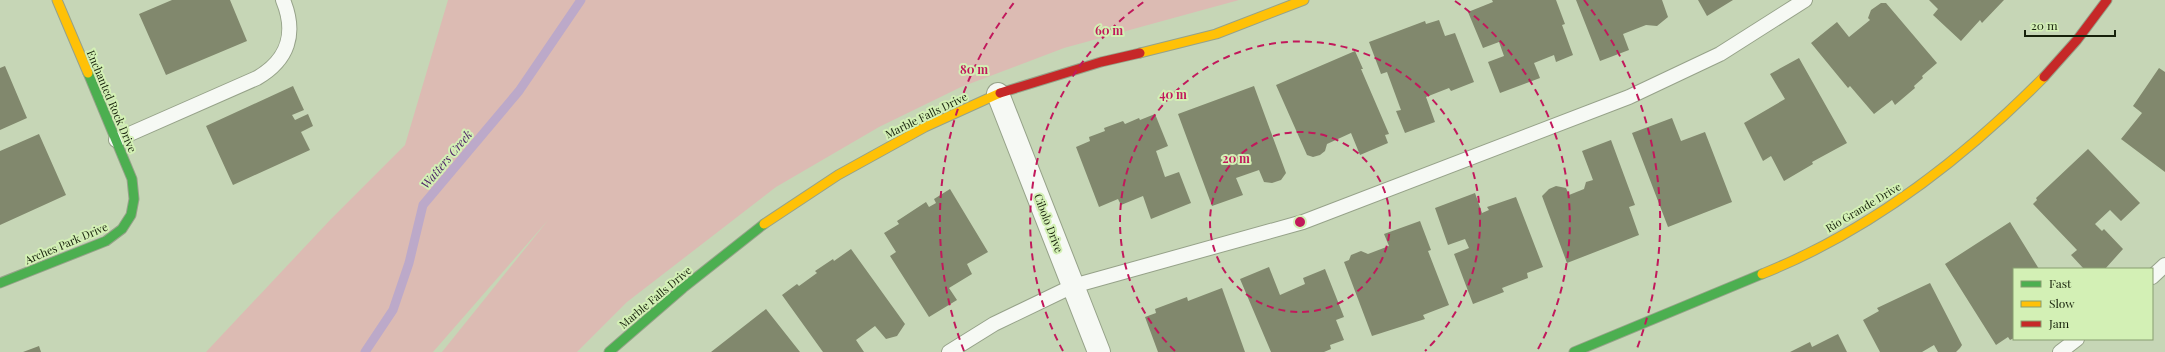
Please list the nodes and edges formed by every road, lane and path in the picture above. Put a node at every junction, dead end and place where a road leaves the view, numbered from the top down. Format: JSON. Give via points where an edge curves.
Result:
{"nodes":[{"id":1,"x":57,"y":0,"type":"edge"},
{"id":2,"x":283,"y":0,"type":"edge"},
{"id":3,"x":1304,"y":0,"type":"edge"},
{"id":4,"x":1805,"y":0,"type":"edge"},
{"id":5,"x":2107,"y":0,"type":"edge"},
{"id":6,"x":998,"y":94,"type":"junction"},
{"id":7,"x":116,"y":140,"type":"junction"},
{"id":8,"x":132,"y":214,"type":"joint"},
{"id":9,"x":2165,"y":265,"type":"edge"},
{"id":10,"x":2153,"y":276,"type":"edge"},
{"id":11,"x":0,"y":283,"type":"edge"},
{"id":12,"x":1073,"y":286,"type":"junction"},
{"id":13,"x":2076,"y":340,"type":"edge"},
{"id":14,"x":609,"y":352,"type":"edge"},
{"id":15,"x":949,"y":352,"type":"edge"},
{"id":16,"x":1099,"y":352,"type":"edge"},
{"id":17,"x":1574,"y":352,"type":"edge"},
{"id":18,"x":2060,"y":352,"type":"edge"}],
"edges":[{"from":1,"to":7,"type":"street","name":"Enchanted Rock Drive"},
{"from":2,"to":7,"type":"lane","via":[[290,24],[288,41],[282,57],[271,70]]},
{"from":3,"to":6,"type":"street","name":"Marble Falls Drive","via":[[1216,34],[1101,62]]},
{"from":4,"to":12,"type":"lane","via":[[1720,54],[1629,97],[1303,222]]},
{"from":5,"to":17,"type":"street","name":"Rio Grande Drive","via":[[2047,75],[1990,131],[1948,167],[1904,198],[1811,252]]},
{"from":6,"to":12,"type":"street","name":"Cibolo Drive"},
{"from":6,"to":14,"type":"street","name":"Marble Falls Drive","via":[[892,145],[838,175],[767,221],[683,288]]},
{"from":7,"to":8,"type":"street","name":"Enchanted Rock Drive","via":[[132,179],[135,193]]},
{"from":8,"to":11,"type":"street","name":"Arches Park Drive","via":[[119,233],[106,241]]},
{"from":9,"to":10,"type":"lane"},
{"from":12,"to":15,"type":"lane","via":[[994,324]]},
{"from":12,"to":16,"type":"street","name":"Cibolo Drive"},
{"from":13,"to":18,"type":"lane"}]}
